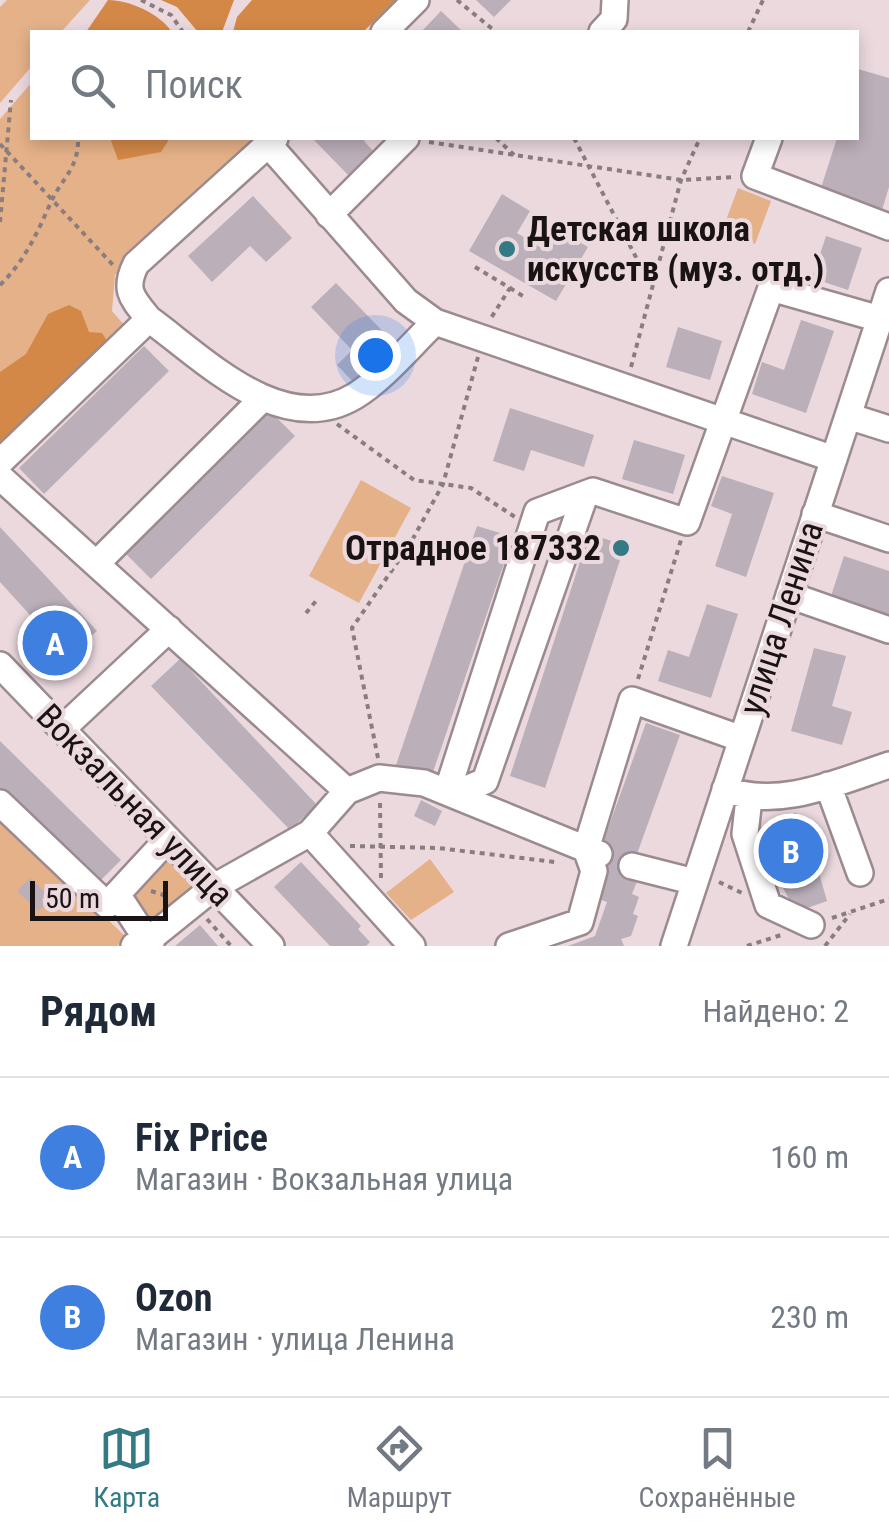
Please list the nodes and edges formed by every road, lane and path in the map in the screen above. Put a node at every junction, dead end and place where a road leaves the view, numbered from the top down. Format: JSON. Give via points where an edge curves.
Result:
{"nodes":[{"id":1,"x":140,"y":0,"type":"edge"},
{"id":2,"x":416,"y":0,"type":"edge"},
{"id":3,"x":456,"y":0,"type":"edge"},
{"id":4,"x":615,"y":0,"type":"edge"},
{"id":5,"x":762,"y":0,"type":"edge"},
{"id":6,"x":181,"y":30,"type":"edge"},
{"id":7,"x":386,"y":30,"type":"edge"},
{"id":8,"x":494,"y":30,"type":"edge"},
{"id":9,"x":604,"y":30,"type":"edge"},
{"id":10,"x":749,"y":30,"type":"edge"},
{"id":11,"x":11,"y":100,"type":"dead end"},
{"id":12,"x":78,"y":140,"type":"edge"},
{"id":13,"x":404,"y":140,"type":"edge"},
{"id":14,"x":425,"y":140,"type":"edge"},
{"id":15,"x":498,"y":140,"type":"edge"},
{"id":16,"x":575,"y":140,"type":"edge"},
{"id":17,"x":699,"y":140,"type":"edge"},
{"id":18,"x":767,"y":140,"type":"edge"},
{"id":19,"x":271,"y":141,"type":"edge"},
{"id":20,"x":0,"y":144,"type":"edge"},
{"id":21,"x":6,"y":151,"type":"junction"},
{"id":22,"x":516,"y":158,"type":"junction"},
{"id":23,"x":590,"y":168,"type":"junction"},
{"id":24,"x":755,"y":176,"type":"junction"},
{"id":25,"x":681,"y":180,"type":"junction"},
{"id":26,"x":52,"y":200,"type":"junction"},
{"id":27,"x":329,"y":216,"type":"junction"},
{"id":28,"x":0,"y":222,"type":"edge"},
{"id":29,"x":889,"y":226,"type":"edge"},
{"id":30,"x":474,"y":267,"type":"dead end"},
{"id":31,"x":128,"y":280,"type":"junction"},
{"id":32,"x":0,"y":284,"type":"edge"},
{"id":33,"x":510,"y":288,"type":"junction"},
{"id":34,"x":652,"y":288,"type":"junction"},
{"id":35,"x":889,"y":290,"type":"edge"},
{"id":36,"x":526,"y":298,"type":"dead end"},
{"id":37,"x":149,"y":319,"type":"junction"},
{"id":38,"x":880,"y":319,"type":"junction"},
{"id":39,"x":435,"y":322,"type":"junction"},
{"id":40,"x":480,"y":348,"type":"junction"},
{"id":41,"x":630,"y":373,"type":"dead end"},
{"id":42,"x":264,"y":398,"type":"junction"},
{"id":43,"x":313,"y":407,"type":"junction"},
{"id":44,"x":848,"y":416,"type":"junction"},
{"id":45,"x":721,"y":422,"type":"junction"},
{"id":46,"x":889,"y":429,"type":"edge"},
{"id":47,"x":834,"y":460,"type":"junction"},
{"id":48,"x":0,"y":462,"type":"edge"},
{"id":49,"x":0,"y":477,"type":"edge"},
{"id":50,"x":443,"y":484,"type":"junction"},
{"id":51,"x":584,"y":495,"type":"junction"},
{"id":52,"x":816,"y":514,"type":"junction"},
{"id":53,"x":687,"y":522,"type":"junction"},
{"id":54,"x":532,"y":528,"type":"junction"},
{"id":55,"x":889,"y":539,"type":"edge"},
{"id":56,"x":96,"y":564,"type":"junction"},
{"id":57,"x":789,"y":595,"type":"junction"},
{"id":58,"x":316,"y":601,"type":"dead end"},
{"id":59,"x":306,"y":613,"type":"dead end"},
{"id":60,"x":168,"y":629,"type":"junction"},
{"id":61,"x":889,"y":630,"type":"edge"},
{"id":62,"x":0,"y":665,"type":"edge"},
{"id":63,"x":632,"y":700,"type":"junction"},
{"id":64,"x":62,"y":730,"type":"junction"},
{"id":65,"x":742,"y":739,"type":"junction"},
{"id":66,"x":889,"y":765,"type":"edge"},
{"id":67,"x":379,"y":778,"type":"junction"},
{"id":68,"x":828,"y":785,"type":"junction"},
{"id":69,"x":348,"y":790,"type":"junction"},
{"id":70,"x":457,"y":790,"type":"junction"},
{"id":71,"x":737,"y":793,"type":"junction"},
{"id":72,"x":0,"y":803,"type":"edge"},
{"id":73,"x":168,"y":839,"type":"junction"},
{"id":74,"x":318,"y":840,"type":"junction"},
{"id":75,"x":382,"y":845,"type":"junction"},
{"id":76,"x":593,"y":852,"type":"junction"},
{"id":77,"x":632,"y":866,"type":"dead end"},
{"id":78,"x":860,"y":873,"type":"dead end"},
{"id":79,"x":695,"y":882,"type":"junction"},
{"id":80,"x":214,"y":887,"type":"junction"},
{"id":81,"x":118,"y":894,"type":"junction"},
{"id":82,"x":380,"y":908,"type":"junction"},
{"id":83,"x":853,"y":911,"type":"dead end"},
{"id":84,"x":818,"y":936,"type":"edge"},
{"id":85,"x":144,"y":944,"type":"edge"},
{"id":86,"x":271,"y":946,"type":"edge"},
{"id":87,"x":412,"y":946,"type":"edge"},
{"id":88,"x":509,"y":946,"type":"edge"},
{"id":89,"x":674,"y":946,"type":"edge"}],
"edges":[{"from":1,"to":6,"type":"path","via":[[170,15]]},
{"from":2,"to":7,"type":"street"},
{"from":3,"to":8,"type":"path"},
{"from":4,"to":9,"type":"street","via":[[614,19]]},
{"from":5,"to":10,"type":"path"},
{"from":11,"to":21,"type":"path"},
{"from":12,"to":26,"type":"path","via":[[78,158]]},
{"from":13,"to":27,"type":"street"},
{"from":14,"to":22,"type":"path"},
{"from":15,"to":22,"type":"path"},
{"from":16,"to":23,"type":"path"},
{"from":17,"to":25,"type":"path"},
{"from":18,"to":24,"type":"street"},
{"from":19,"to":27,"type":"street"},
{"from":19,"to":31,"type":"street","via":[[136,264]]},
{"from":20,"to":21,"type":"path"},
{"from":21,"to":26,"type":"path"},
{"from":21,"to":28,"type":"path"},
{"from":22,"to":23,"type":"path"},
{"from":23,"to":25,"type":"path"},
{"from":23,"to":34,"type":"path"},
{"from":24,"to":25,"type":"path"},
{"from":24,"to":29,"type":"street"},
{"from":25,"to":34,"type":"path"},
{"from":26,"to":31,"type":"path"},
{"from":26,"to":32,"type":"path","via":[[34,241]]},
{"from":27,"to":39,"type":"street","via":[[406,301]]},
{"from":30,"to":33,"type":"path"},
{"from":31,"to":37,"type":"street","via":[[129,296]]},
{"from":33,"to":36,"type":"path"},
{"from":33,"to":40,"type":"path"},
{"from":34,"to":41,"type":"path"},
{"from":35,"to":38,"type":"street","name":"улица Ленина"},
{"from":37,"to":42,"type":"street"},
{"from":37,"to":48,"type":"street"},
{"from":38,"to":44,"type":"street","name":"улица Ленина"},
{"from":38,"to":45,"type":"street","via":[[771,288]]},
{"from":39,"to":40,"type":"street"},
{"from":39,"to":43,"type":"street","via":[[355,396]]},
{"from":40,"to":45,"type":"street"},
{"from":40,"to":50,"type":"path"},
{"from":42,"to":43,"type":"street"},
{"from":42,"to":56,"type":"street"},
{"from":43,"to":50,"type":"path","via":[[414,480]]},
{"from":44,"to":46,"type":"street"},
{"from":44,"to":47,"type":"street","name":"улица Ленина"},
{"from":45,"to":47,"type":"street"},
{"from":45,"to":53,"type":"street"},
{"from":47,"to":52,"type":"street","name":"улица Ленина"},
{"from":49,"to":56,"type":"street"},
{"from":50,"to":54,"type":"path","via":[[471,488]]},
{"from":50,"to":67,"type":"path","via":[[352,628]]},
{"from":51,"to":53,"type":"street","via":[[592,491]]},
{"from":51,"to":54,"type":"street","via":[[537,512]]},
{"from":51,"to":70,"type":"street","via":[[485,781]]},
{"from":52,"to":55,"type":"street"},
{"from":52,"to":57,"type":"street","name":"улица Ленина"},
{"from":53,"to":63,"type":"path"},
{"from":54,"to":70,"type":"street"},
{"from":56,"to":60,"type":"street"},
{"from":57,"to":61,"type":"street"},
{"from":57,"to":65,"type":"street","name":"улица Ленина"},
{"from":58,"to":59,"type":"path"},
{"from":60,"to":64,"type":"street"},
{"from":60,"to":69,"type":"street"},
{"from":62,"to":64,"type":"street","name":"Вокзальная улица"},
{"from":63,"to":65,"type":"street"},
{"from":63,"to":76,"type":"street"},
{"from":64,"to":73,"type":"street","name":"Вокзальная улица"},
{"from":65,"to":71,"type":"street","name":"улица Ленина"},
{"from":66,"to":68,"type":"street"},
{"from":67,"to":69,"type":"street"},
{"from":67,"to":70,"type":"street"},
{"from":67,"to":75,"type":"path"},
{"from":68,"to":71,"type":"street"},
{"from":68,"to":78,"type":"street"},
{"from":69,"to":74,"type":"street"},
{"from":70,"to":76,"type":"street"},
{"from":71,"to":79,"type":"street","name":"улица Ленина"},
{"from":71,"to":84,"type":"street","via":[[768,905]]},
{"from":72,"to":81,"type":"street","via":[[106,906]]},
{"from":73,"to":80,"type":"street","name":"Вокзальная улица"},
{"from":73,"to":81,"type":"street"},
{"from":74,"to":75,"type":"path"},
{"from":74,"to":80,"type":"street"},
{"from":74,"to":82,"type":"street"},
{"from":75,"to":76,"type":"path","via":[[558,862]]},
{"from":75,"to":82,"type":"path"},
{"from":76,"to":88,"type":"street","via":[[580,922]]},
{"from":77,"to":79,"type":"street"},
{"from":79,"to":89,"type":"street","name":"улица Ленина"},
{"from":80,"to":85,"type":"street"},
{"from":80,"to":86,"type":"street","name":"Вокзальная улица"},
{"from":81,"to":85,"type":"street"},
{"from":82,"to":87,"type":"street"},
{"from":83,"to":84,"type":"path"}]}
